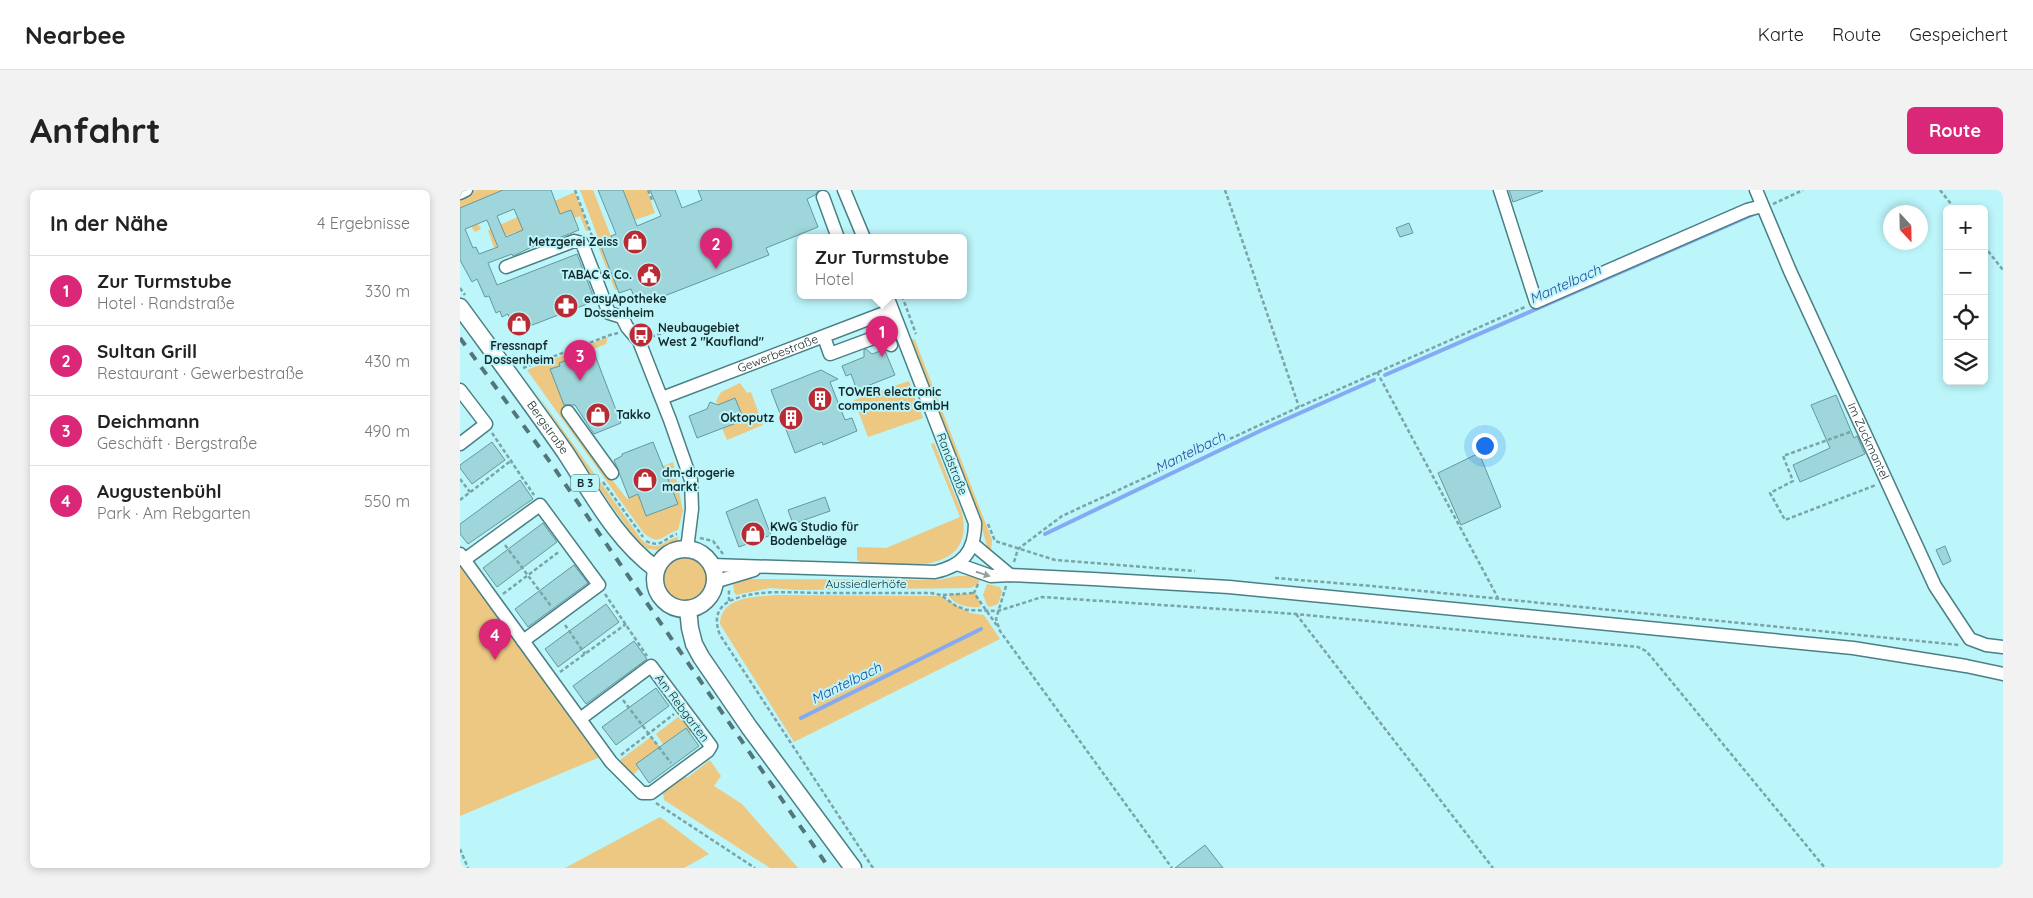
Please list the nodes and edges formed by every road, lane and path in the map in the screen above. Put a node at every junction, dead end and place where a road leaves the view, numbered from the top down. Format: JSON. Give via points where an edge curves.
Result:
{"nodes":[{"id":1,"x":466,"y":190,"type":"edge"},
{"id":2,"x":648,"y":190,"type":"edge"},
{"id":3,"x":844,"y":190,"type":"edge"},
{"id":4,"x":1225,"y":190,"type":"edge"},
{"id":5,"x":1500,"y":190,"type":"edge"},
{"id":6,"x":1756,"y":190,"type":"edge"},
{"id":7,"x":1803,"y":190,"type":"edge"},
{"id":8,"x":1940,"y":190,"type":"edge"},
{"id":9,"x":460,"y":193,"type":"edge"},
{"id":10,"x":823,"y":197,"type":"dead end"},
{"id":11,"x":652,"y":200,"type":"dead end"},
{"id":12,"x":1952,"y":205,"type":"edge"},
{"id":13,"x":1762,"y":206,"type":"junction"},
{"id":14,"x":837,"y":234,"type":"edge"},
{"id":15,"x":862,"y":234,"type":"edge"},
{"id":16,"x":1987,"y":250,"type":"edge"},
{"id":17,"x":506,"y":267,"type":"dead end"},
{"id":18,"x":2003,"y":270,"type":"edge"},
{"id":19,"x":887,"y":299,"type":"edge"},
{"id":20,"x":903,"y":299,"type":"edge"},
{"id":21,"x":1536,"y":302,"type":"junction"},
{"id":22,"x":460,"y":307,"type":"edge"},
{"id":23,"x":892,"y":310,"type":"junction"},
{"id":24,"x":666,"y":332,"type":"dead end"},
{"id":25,"x":622,"y":333,"type":"dead end"},
{"id":26,"x":917,"y":336,"type":"dead end"},
{"id":27,"x":824,"y":337,"type":"junction"},
{"id":28,"x":639,"y":342,"type":"junction"},
{"id":29,"x":891,"y":345,"type":"dead end"},
{"id":30,"x":521,"y":369,"type":"dead end"},
{"id":31,"x":1376,"y":372,"type":"junction"},
{"id":32,"x":460,"y":390,"type":"edge"},
{"id":33,"x":662,"y":398,"type":"junction"},
{"id":34,"x":1299,"y":407,"type":"junction"},
{"id":35,"x":568,"y":412,"type":"dead end"},
{"id":36,"x":486,"y":424,"type":"junction"},
{"id":37,"x":1862,"y":427,"type":"junction"},
{"id":38,"x":460,"y":444,"type":"edge"},
{"id":39,"x":512,"y":460,"type":"junction"},
{"id":40,"x":612,"y":473,"type":"dead end"},
{"id":41,"x":460,"y":480,"type":"edge"},
{"id":42,"x":1887,"y":481,"type":"junction"},
{"id":43,"x":470,"y":492,"type":"junction"},
{"id":44,"x":460,"y":500,"type":"edge"},
{"id":45,"x":540,"y":504,"type":"junction"},
{"id":46,"x":985,"y":518,"type":"dead end"},
{"id":47,"x":498,"y":536,"type":"junction"},
{"id":48,"x":570,"y":544,"type":"junction"},
{"id":49,"x":973,"y":544,"type":"junction"},
{"id":50,"x":687,"y":548,"type":"junction"},
{"id":51,"x":1018,"y":549,"type":"junction"},
{"id":52,"x":462,"y":557,"type":"edge"},
{"id":53,"x":712,"y":566,"type":"junction"},
{"id":54,"x":953,"y":567,"type":"junction"},
{"id":55,"x":759,"y":568,"type":"junction"},
{"id":56,"x":656,"y":569,"type":"junction"},
{"id":57,"x":1200,"y":572,"type":"dead end"},
{"id":58,"x":529,"y":575,"type":"junction"},
{"id":59,"x":1010,"y":575,"type":"junction"},
{"id":60,"x":1267,"y":577,"type":"dead end"},
{"id":61,"x":979,"y":581,"type":"dead end"},
{"id":62,"x":714,"y":582,"type":"junction"},
{"id":63,"x":599,"y":586,"type":"junction"},
{"id":64,"x":974,"y":593,"type":"junction"},
{"id":65,"x":941,"y":595,"type":"junction"},
{"id":66,"x":1498,"y":598,"type":"junction"},
{"id":67,"x":494,"y":601,"type":"junction"},
{"id":68,"x":688,"y":608,"type":"junction"},
{"id":69,"x":986,"y":611,"type":"junction"},
{"id":70,"x":998,"y":611,"type":"junction"},
{"id":71,"x":1296,"y":614,"type":"junction"},
{"id":72,"x":558,"y":616,"type":"junction"},
{"id":73,"x":626,"y":624,"type":"junction"},
{"id":74,"x":1000,"y":631,"type":"junction"},
{"id":75,"x":523,"y":641,"type":"junction"},
{"id":76,"x":1960,"y":645,"type":"dead end"},
{"id":77,"x":2003,"y":647,"type":"edge"},
{"id":78,"x":585,"y":654,"type":"junction"},
{"id":79,"x":651,"y":666,"type":"junction"},
{"id":80,"x":2003,"y":674,"type":"edge"},
{"id":81,"x":551,"y":679,"type":"junction"},
{"id":82,"x":616,"y":692,"type":"junction"},
{"id":83,"x":682,"y":708,"type":"junction"},
{"id":84,"x":580,"y":719,"type":"junction"},
{"id":85,"x":648,"y":734,"type":"junction"},
{"id":86,"x":612,"y":762,"type":"junction"},
{"id":87,"x":679,"y":772,"type":"junction"},
{"id":88,"x":646,"y":794,"type":"junction"},
{"id":89,"x":460,"y":849,"type":"edge"},
{"id":90,"x":468,"y":868,"type":"edge"},
{"id":91,"x":755,"y":868,"type":"edge"},
{"id":92,"x":853,"y":868,"type":"edge"},
{"id":93,"x":874,"y":868,"type":"edge"},
{"id":94,"x":1172,"y":868,"type":"edge"},
{"id":95,"x":1493,"y":868,"type":"edge"},
{"id":96,"x":1825,"y":868,"type":"edge"}],
"edges":[{"from":1,"to":9,"type":"street"},
{"from":2,"to":11,"type":"path"},
{"from":3,"to":15,"type":"street"},
{"from":4,"to":34,"type":"path"},
{"from":5,"to":21,"type":"street"},
{"from":6,"to":13,"type":"street","name":"Im Zuckmantel"},
{"from":7,"to":13,"type":"path"},
{"from":8,"to":12,"type":"path"},
{"from":10,"to":14,"type":"street"},
{"from":13,"to":21,"type":"street"},
{"from":13,"to":37,"type":"street","name":"Im Zuckmantel"},
{"from":16,"to":18,"type":"path"},
{"from":17,"to":28,"type":"street","via":[[574,241],[582,243],[609,313],[622,317]]},
{"from":19,"to":23,"type":"street","name":"Randstraße"},
{"from":20,"to":26,"type":"path"},
{"from":21,"to":31,"type":"path"},
{"from":22,"to":56,"type":"main road","name":"Bergstraße","number":"B 3","via":[[564,450],[627,544]]},
{"from":23,"to":27,"type":"street","name":"Gewerbestraße"},
{"from":23,"to":49,"type":"street","name":"Randstraße","via":[[975,523]]},
{"from":24,"to":28,"type":"path"},
{"from":25,"to":30,"type":"path"},
{"from":27,"to":29,"type":"street","via":[[830,354],[876,337]]},
{"from":27,"to":33,"type":"street","name":"Gewerbestraße"},
{"from":28,"to":33,"type":"street"},
{"from":31,"to":34,"type":"path"},
{"from":31,"to":66,"type":"path"},
{"from":32,"to":36,"type":"street"},
{"from":33,"to":50,"type":"street","via":[[691,480],[692,509]]},
{"from":34,"to":51,"type":"path","via":[[1062,516]]},
{"from":35,"to":40,"type":"street"},
{"from":36,"to":38,"type":"street"},
{"from":36,"to":39,"type":"path"},
{"from":37,"to":42,"type":"street","name":"Im Zuckmantel"},
{"from":37,"to":42,"type":"path","via":[[1783,456],[1793,481],[1770,493],[1785,520]]},
{"from":39,"to":43,"type":"path"},
{"from":39,"to":45,"type":"path"},
{"from":41,"to":43,"type":"path"},
{"from":42,"to":77,"type":"street","name":"Im Zuckmantel","via":[[1935,586],[1958,624],[1970,639]]},
{"from":43,"to":44,"type":"path"},
{"from":45,"to":47,"type":"street"},
{"from":45,"to":48,"type":"street"},
{"from":46,"to":51,"type":"path","via":[[995,541]]},
{"from":47,"to":52,"type":"street"},
{"from":47,"to":58,"type":"path"},
{"from":48,"to":58,"type":"path"},
{"from":48,"to":63,"type":"street"},
{"from":49,"to":54,"type":"street","via":[[967,555]]},
{"from":49,"to":59,"type":"street"},
{"from":50,"to":53,"type":"main road","via":[[701,554]]},
{"from":50,"to":56,"type":"main road","via":[[668,554]]},
{"from":51,"to":57,"type":"path","via":[[1055,560]]},
{"from":51,"to":59,"type":"path"},
{"from":52,"to":67,"type":"street"},
{"from":53,"to":55,"type":"street"},
{"from":53,"to":62,"type":"main road"},
{"from":54,"to":55,"type":"street","via":[[934,572]]},
{"from":54,"to":59,"type":"street","one_way":true,"via":[[990,576]]},
{"from":55,"to":62,"type":"street"},
{"from":56,"to":68,"type":"main road","via":[[654,578],[661,597],[677,608]]},
{"from":58,"to":67,"type":"path"},
{"from":58,"to":72,"type":"path"},
{"from":59,"to":70,"type":"path"},
{"from":59,"to":80,"type":"street","via":[[1229,587],[1853,648]]},
{"from":60,"to":66,"type":"path"},
{"from":61,"to":64,"type":"path"},
{"from":62,"to":68,"type":"main road","via":[[708,597]]},
{"from":63,"to":72,"type":"street"},
{"from":63,"to":73,"type":"path"},
{"from":64,"to":65,"type":"path"},
{"from":64,"to":69,"type":"path"},
{"from":65,"to":69,"type":"path","name":"Aussiedlerhöfe","via":[[967,610]]},
{"from":65,"to":93,"type":"path","name":"Aussiedlerhöfe","via":[[773,593],[729,601],[717,614],[720,635]]},
{"from":66,"to":76,"type":"path"},
{"from":67,"to":75,"type":"street"},
{"from":68,"to":92,"type":"main road","via":[[694,644],[701,657]]},
{"from":69,"to":70,"type":"path","name":"Aussiedlerhöfe"},
{"from":69,"to":74,"type":"path"},
{"from":70,"to":71,"type":"path","name":"Aussiedlerhöfe","via":[[1042,597]]},
{"from":70,"to":74,"type":"path","via":[[996,619]]},
{"from":71,"to":95,"type":"path"},
{"from":71,"to":96,"type":"path","name":"Aussiedlerhöfe","via":[[1638,647],[1646,651]]},
{"from":72,"to":75,"type":"street"},
{"from":72,"to":78,"type":"path"},
{"from":73,"to":78,"type":"path"},
{"from":73,"to":79,"type":"path","via":[[650,659]]},
{"from":74,"to":94,"type":"path"},
{"from":75,"to":81,"type":"street"},
{"from":78,"to":81,"type":"path"},
{"from":79,"to":82,"type":"street","name":"Am Rebgarten"},
{"from":79,"to":83,"type":"street","name":"Am Rebgarten"},
{"from":81,"to":84,"type":"street"},
{"from":82,"to":84,"type":"street","name":"Am Rebgarten"},
{"from":82,"to":85,"type":"path"},
{"from":83,"to":85,"type":"path"},
{"from":83,"to":87,"type":"street","name":"Am Rebgarten","via":[[711,746]]},
{"from":84,"to":86,"type":"street"},
{"from":85,"to":86,"type":"path"},
{"from":85,"to":87,"type":"path"},
{"from":86,"to":88,"type":"street"},
{"from":87,"to":88,"type":"street","name":"Am Rebgarten"},
{"from":88,"to":91,"type":"path","via":[[662,809]]},
{"from":89,"to":90,"type":"path"}]}
